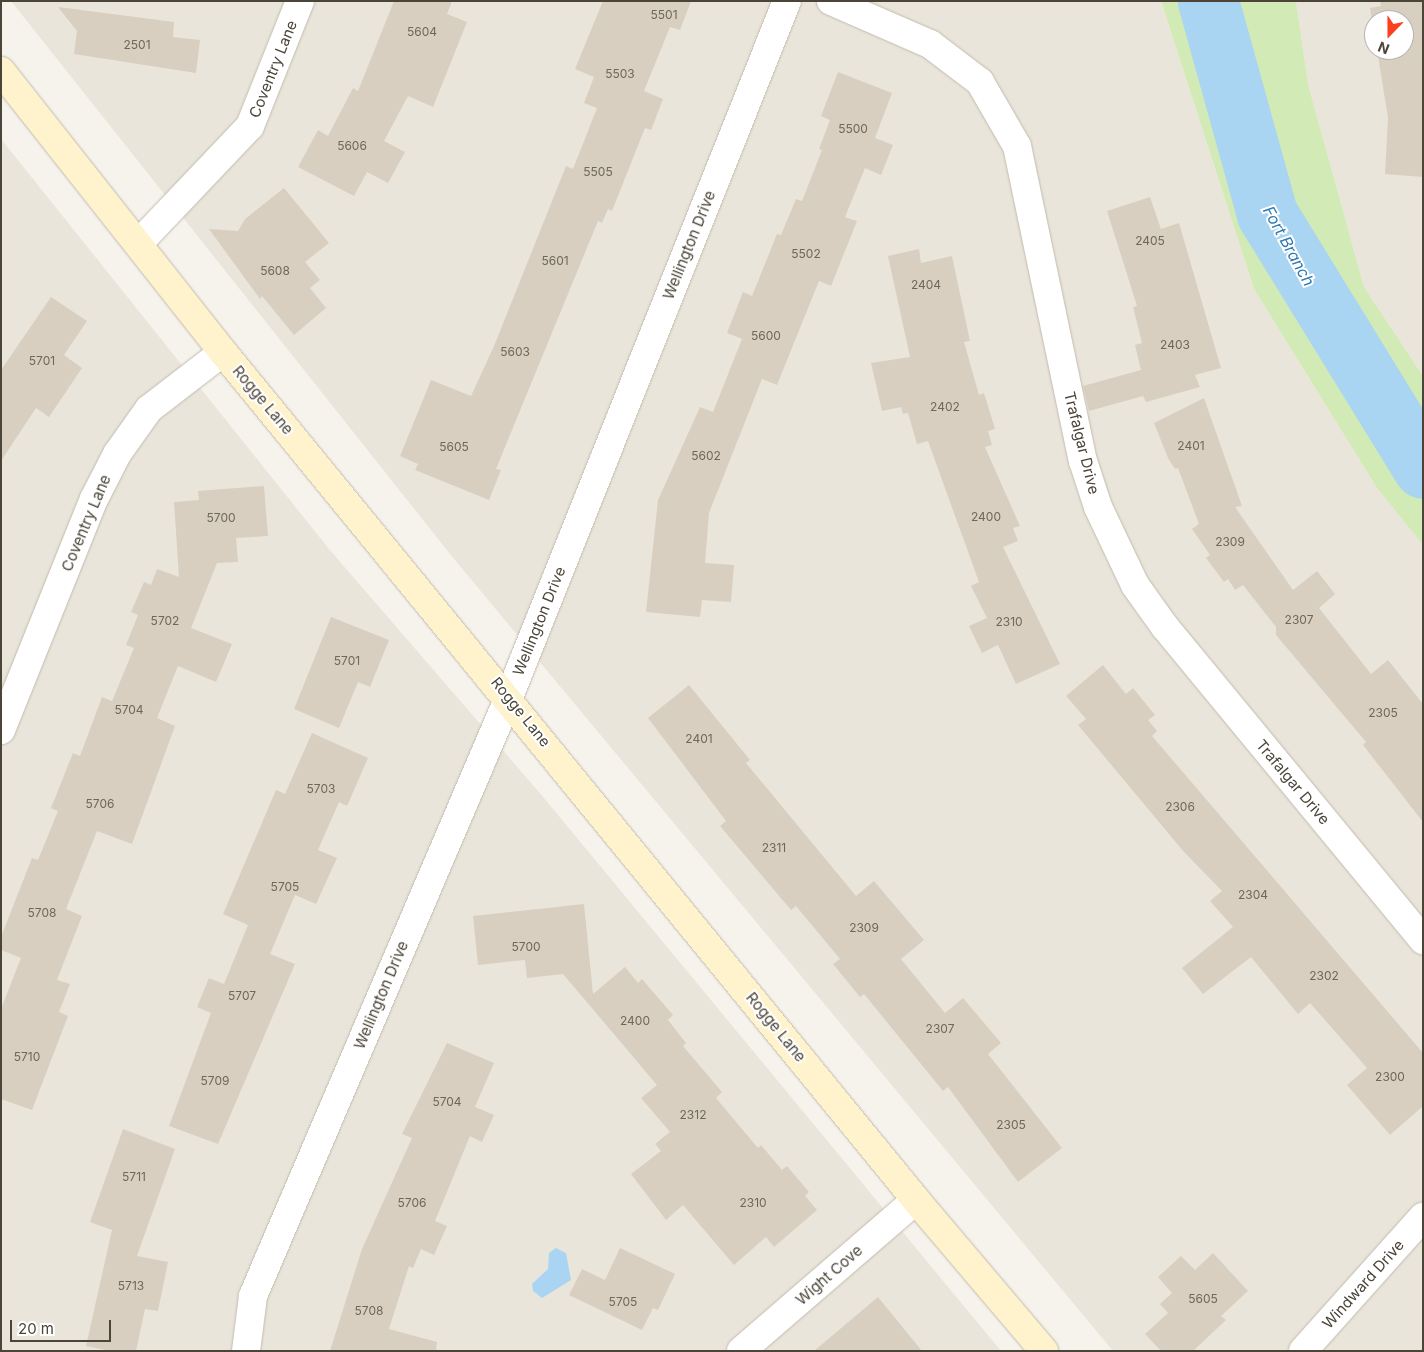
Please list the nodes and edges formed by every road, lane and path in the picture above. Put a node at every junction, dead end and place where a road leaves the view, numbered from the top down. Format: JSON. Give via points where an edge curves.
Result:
{"nodes":[{"id":1,"x":300,"y":1,"type":"edge"},
{"id":2,"x":787,"y":1,"type":"edge"},
{"id":3,"x":832,"y":1,"type":"edge"},
{"id":4,"x":1,"y":71,"type":"edge"},
{"id":5,"x":139,"y":243,"type":"junction"},
{"id":6,"x":224,"y":352,"type":"junction"},
{"id":7,"x":11,"y":681,"type":"edge"},
{"id":8,"x":508,"y":697,"type":"junction"},
{"id":9,"x":1,"y":730,"type":"edge"},
{"id":10,"x":1423,"y":940,"type":"edge"},
{"id":11,"x":916,"y":1200,"type":"junction"},
{"id":12,"x":1423,"y":1217,"type":"edge"},
{"id":13,"x":246,"y":1351,"type":"edge"},
{"id":14,"x":741,"y":1351,"type":"edge"},
{"id":15,"x":1044,"y":1351,"type":"edge"},
{"id":16,"x":1303,"y":1351,"type":"edge"}],
"edges":[{"from":1,"to":5,"type":"street","name":"Coventry Lane","via":[[250,126]]},
{"from":2,"to":8,"type":"street","name":"Wellington Drive"},
{"from":3,"to":10,"type":"street","name":"Trafalgar Drive","via":[[930,44],[980,82],[1017,146],[1084,461],[1098,507],[1135,585],[1165,627]]},
{"from":4,"to":5,"type":"street","name":"Rogge Lane"},
{"from":5,"to":6,"type":"street","name":"Rogge Lane"},
{"from":6,"to":7,"type":"street","name":"Coventry Lane","via":[[149,410],[117,454]]},
{"from":6,"to":8,"type":"street","name":"Rogge Lane"},
{"from":7,"to":9,"type":"street","name":"Coventry Lane"},
{"from":8,"to":11,"type":"street","name":"Rogge Lane"},
{"from":8,"to":13,"type":"street","name":"Wellington Drive","via":[[253,1296]]},
{"from":11,"to":14,"type":"street","name":"Wight Cove"},
{"from":11,"to":15,"type":"street","name":"Rogge Lane"},
{"from":12,"to":16,"type":"street","name":"Windward Drive"}]}
